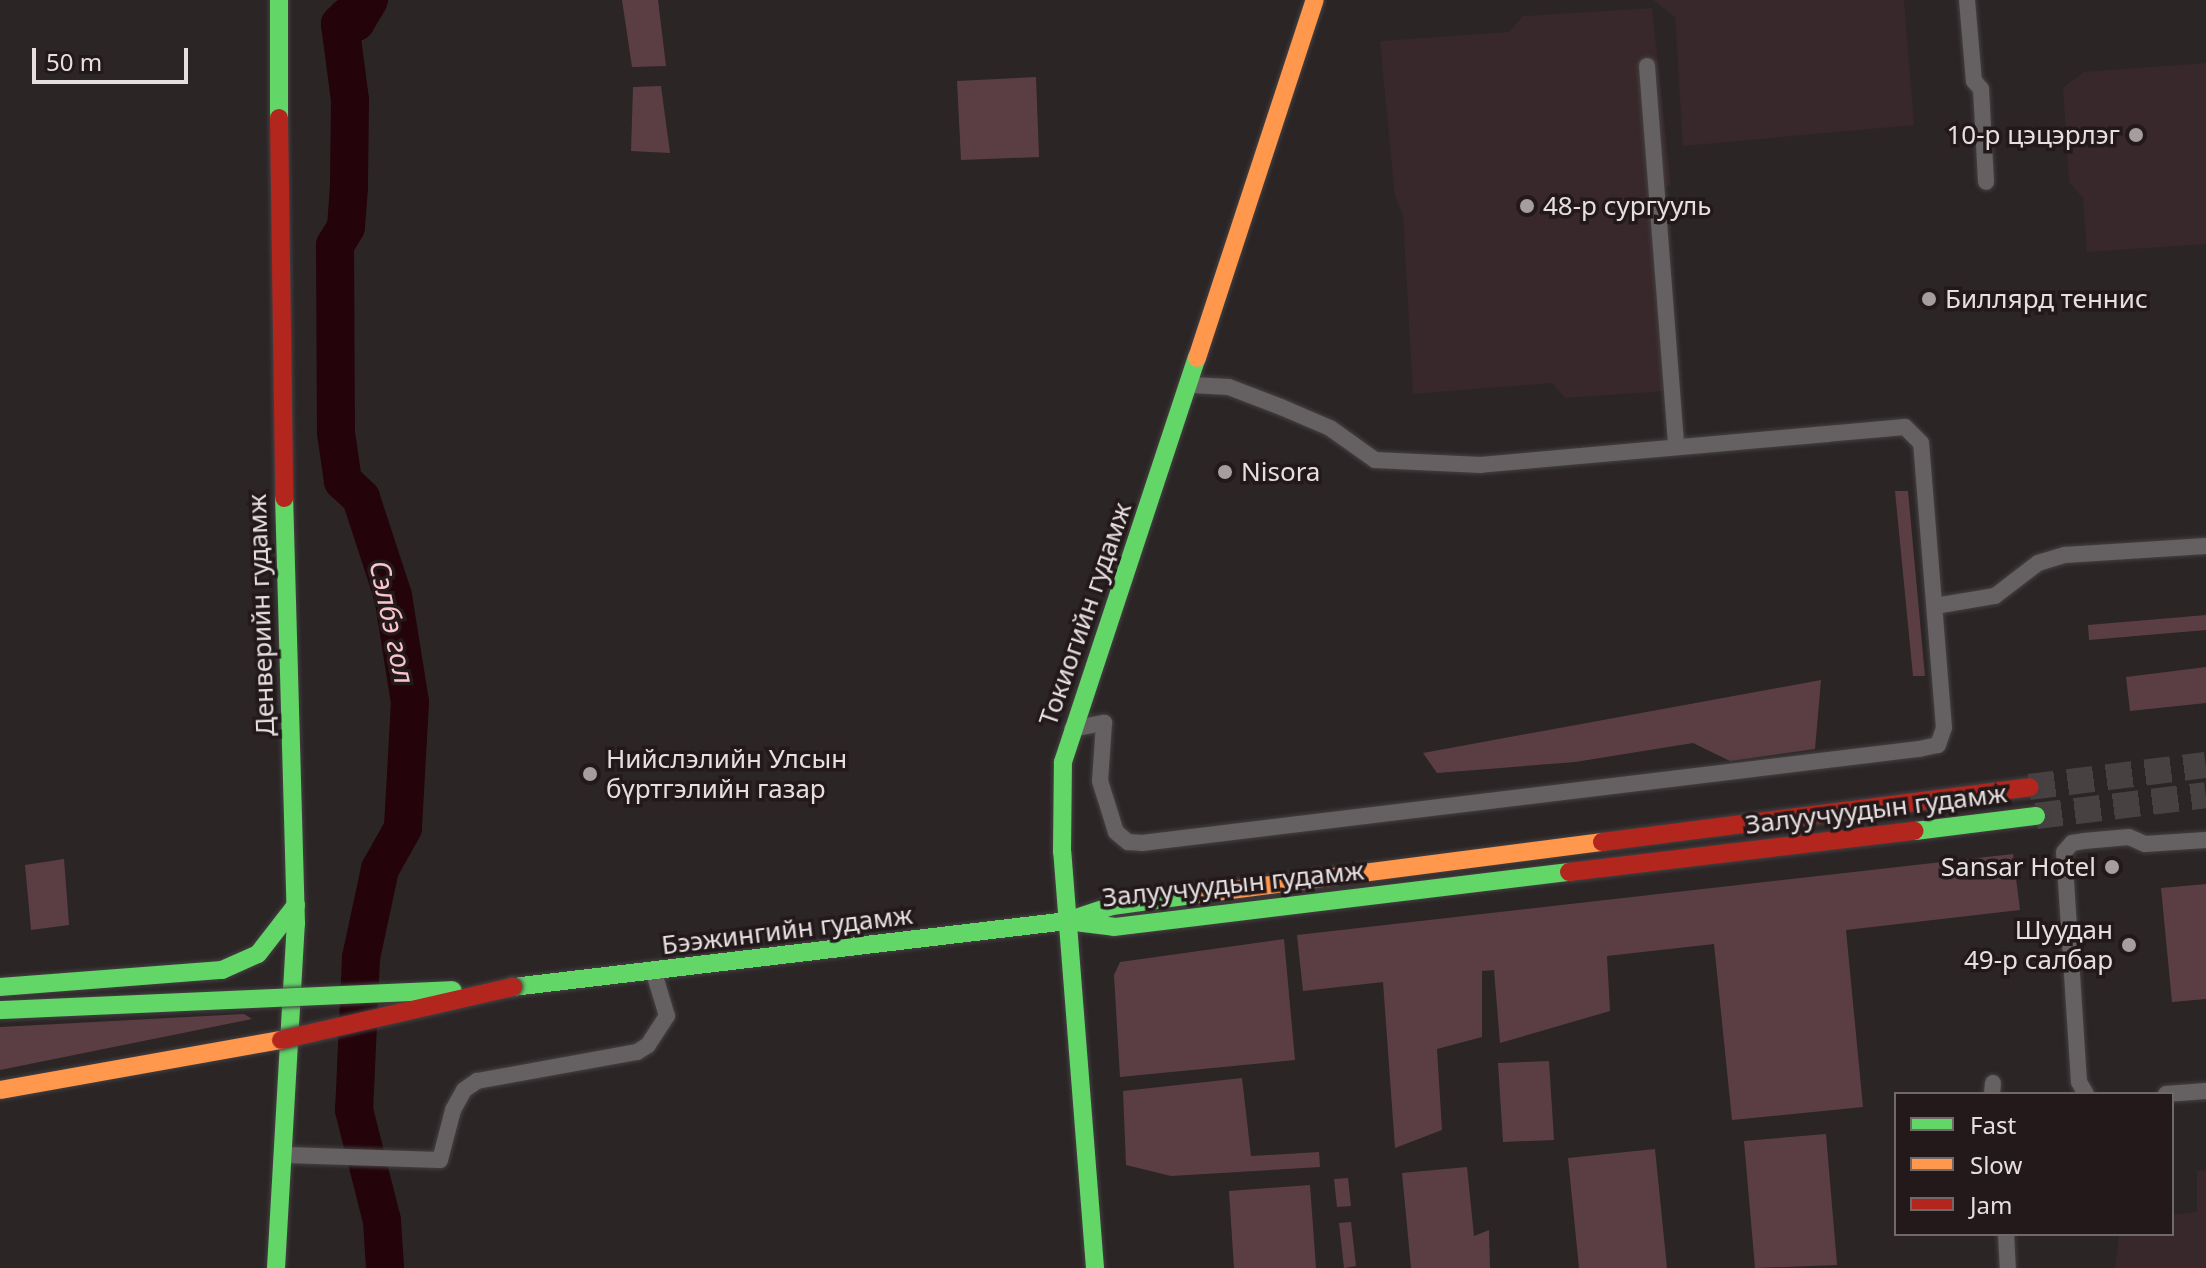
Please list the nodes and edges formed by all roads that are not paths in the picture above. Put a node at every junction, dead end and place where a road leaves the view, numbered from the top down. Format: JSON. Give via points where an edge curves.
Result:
{"nodes":[{"id":1,"x":279,"y":0,"type":"edge"},
{"id":2,"x":1315,"y":0,"type":"edge"},
{"id":3,"x":1967,"y":0,"type":"edge"},
{"id":4,"x":1647,"y":66,"type":"dead end"},
{"id":5,"x":1986,"y":182,"type":"dead end"},
{"id":6,"x":1192,"y":385,"type":"junction"},
{"id":7,"x":1676,"y":444,"type":"junction"},
{"id":8,"x":2206,"y":546,"type":"edge"},
{"id":9,"x":1935,"y":606,"type":"junction"},
{"id":10,"x":1072,"y":729,"type":"junction"},
{"id":11,"x":2029,"y":787,"type":"tunnel mouth"},
{"id":12,"x":2036,"y":816,"type":"tunnel mouth"},
{"id":13,"x":2206,"y":840,"type":"edge"},
{"id":14,"x":296,"y":905,"type":"junction"},
{"id":15,"x":1067,"y":921,"type":"junction"},
{"id":16,"x":654,"y":973,"type":"junction"},
{"id":17,"x":0,"y":987,"type":"edge"},
{"id":18,"x":513,"y":987,"type":"junction"},
{"id":19,"x":0,"y":1010,"type":"edge"},
{"id":20,"x":0,"y":1090,"type":"edge"},
{"id":21,"x":2206,"y":1091,"type":"edge"},
{"id":22,"x":2085,"y":1092,"type":"edge"},
{"id":23,"x":2174,"y":1093,"type":"edge"},
{"id":24,"x":286,"y":1155,"type":"junction"},
{"id":25,"x":2006,"y":1236,"type":"edge"},
{"id":26,"x":276,"y":1268,"type":"edge"},
{"id":27,"x":1095,"y":1268,"type":"edge"},
{"id":28,"x":2008,"y":1268,"type":"edge"}],
"edges":[{"from":1,"to":14,"type":"main road","name":"Денверийн гудамж","via":[[279,321]]},
{"from":2,"to":6,"type":"main road","name":"Токиогийн гудамж"},
{"from":3,"to":5,"type":"street","via":[[1974,81],[1981,89]]},
{"from":4,"to":7,"type":"street"},
{"from":6,"to":7,"type":"street","via":[[1229,387],[1281,407],[1330,428],[1375,460],[1481,465]]},
{"from":6,"to":10,"type":"main road","name":"Токиогийн гудамж"},
{"from":7,"to":9,"type":"street","via":[[1898,425],[1912,430],[1921,443]]},
{"from":8,"to":9,"type":"street","via":[[2065,555],[2038,563],[1995,596]]},
{"from":9,"to":10,"type":"street","via":[[1944,728],[1938,745],[1919,749],[1142,843],[1128,842],[1116,832],[1100,781],[1104,723]]},
{"from":10,"to":15,"type":"main road","name":"Токиогийн гудамж","via":[[1060,790]]},
{"from":11,"to":15,"type":"main road","name":"Залуучуудын гудамж","via":[[1112,906]]},
{"from":12,"to":15,"type":"main road","name":"Залуучуудын гудамж","via":[[1114,927]]},
{"from":13,"to":22,"type":"street","via":[[2145,844],[2129,837],[2072,843],[2064,852],[2079,1082]]},
{"from":14,"to":17,"type":"main road","via":[[258,954],[222,970]]},
{"from":14,"to":24,"type":"main road","name":"Денверийн гудамж"},
{"from":15,"to":16,"type":"main road","name":"Бээжингийн гудамж"},
{"from":15,"to":27,"type":"main road","name":"Токиогийн гудамж"},
{"from":16,"to":18,"type":"main road","name":"Бээжингийн гудамж"},
{"from":16,"to":24,"type":"street","via":[[667,1016],[648,1045],[637,1052],[477,1081],[464,1090],[453,1110],[440,1160]]},
{"from":18,"to":19,"type":"main road","name":"Бээжингийн гудамж","bridge":true},
{"from":18,"to":20,"type":"main road","name":"Бээжингийн гудамж","bridge":true,"via":[[235,1050]]},
{"from":21,"to":23,"type":"street"},
{"from":24,"to":26,"type":"main road","name":"Денверийн гудамж"},
{"from":25,"to":28,"type":"street"}]}
